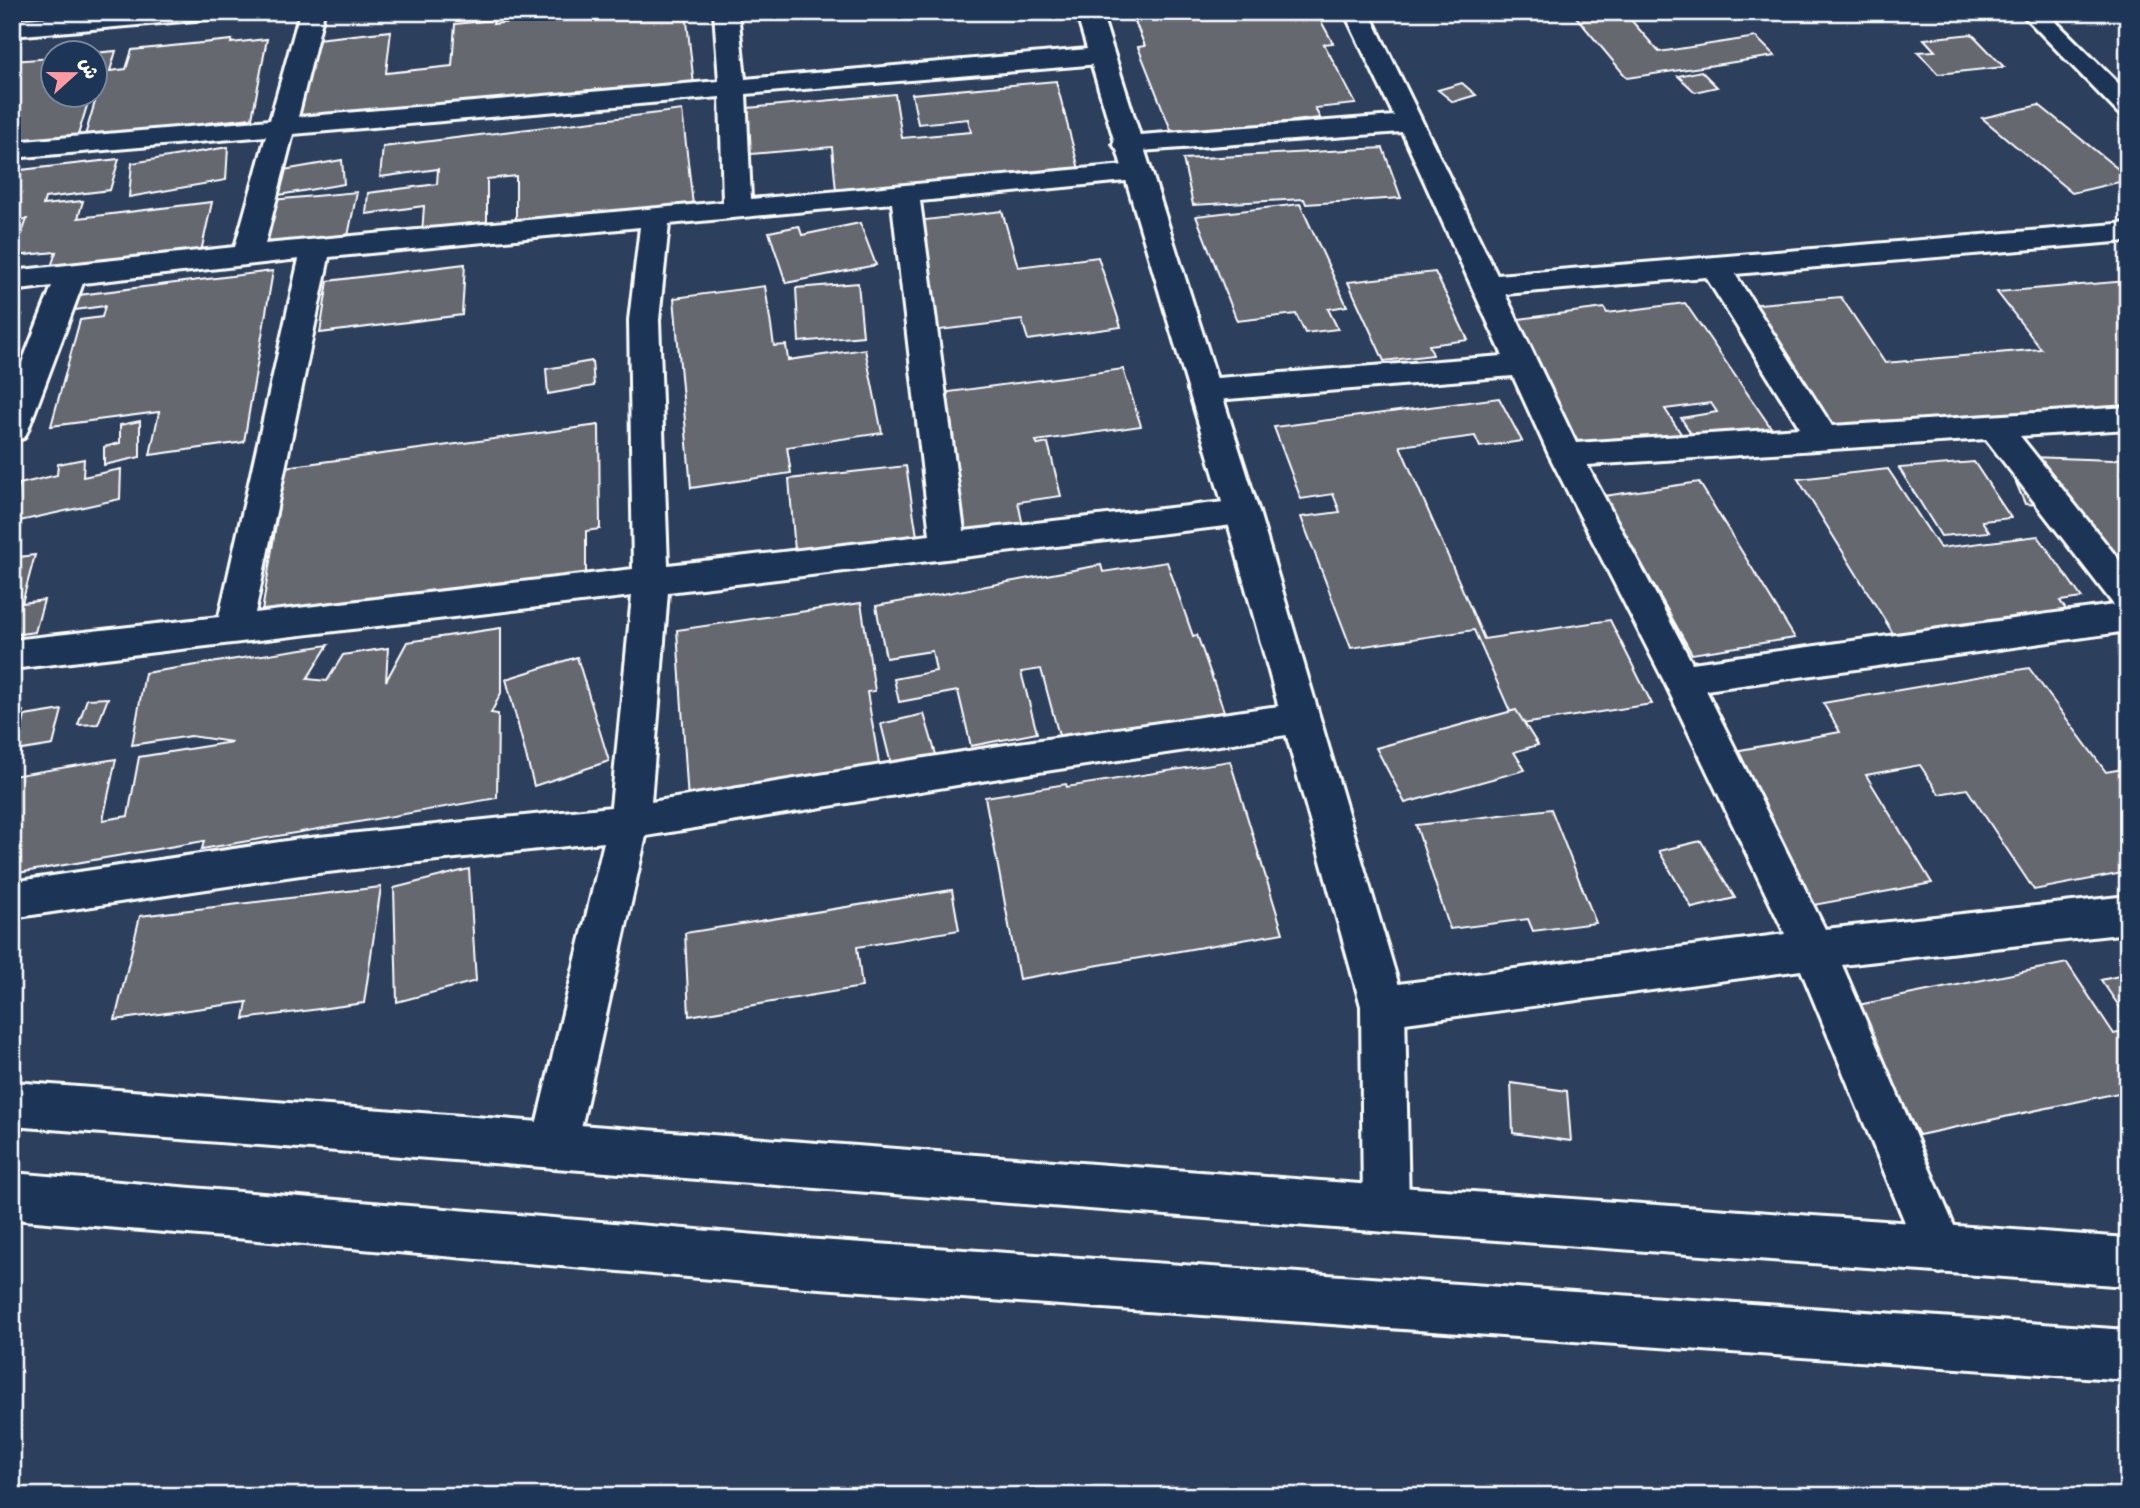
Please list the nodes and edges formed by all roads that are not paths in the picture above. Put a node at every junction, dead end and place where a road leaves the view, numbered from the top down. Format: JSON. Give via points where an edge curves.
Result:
{"nodes":[{"id":1,"x":207,"y":12,"type":"edge"},
{"id":2,"x":312,"y":12,"type":"edge"},
{"id":3,"x":726,"y":12,"type":"edge"},
{"id":4,"x":1088,"y":12,"type":"edge"},
{"id":5,"x":1356,"y":12,"type":"edge"},
{"id":6,"x":2032,"y":12,"type":"edge"},
{"id":7,"x":163,"y":14,"type":"edge"},
{"id":8,"x":12,"y":28,"type":"edge"},
{"id":9,"x":1099,"y":55,"type":"junction"},
{"id":10,"x":2116,"y":84,"type":"edge"},
{"id":11,"x":733,"y":86,"type":"junction"},
{"id":12,"x":2128,"y":108,"type":"edge"},
{"id":13,"x":1411,"y":123,"type":"junction"},
{"id":14,"x":281,"y":128,"type":"junction"},
{"id":15,"x":12,"y":150,"type":"edge"},
{"id":16,"x":1131,"y":158,"type":"junction"},
{"id":17,"x":905,"y":195,"type":"junction"},
{"id":18,"x":737,"y":211,"type":"junction"},
{"id":19,"x":655,"y":218,"type":"junction"},
{"id":20,"x":2128,"y":232,"type":"edge"},
{"id":21,"x":316,"y":249,"type":"junction"},
{"id":22,"x":248,"y":255,"type":"junction"},
{"id":23,"x":1716,"y":267,"type":"junction"},
{"id":24,"x":71,"y":275,"type":"junction"},
{"id":25,"x":12,"y":281,"type":"edge"},
{"id":26,"x":1485,"y":286,"type":"junction"},
{"id":27,"x":1522,"y":365,"type":"junction"},
{"id":28,"x":1204,"y":390,"type":"junction"},
{"id":29,"x":2128,"y":418,"type":"edge"},
{"id":30,"x":1994,"y":426,"type":"junction"},
{"id":31,"x":12,"y":430,"type":"edge"},
{"id":32,"x":1822,"y":437,"type":"junction"},
{"id":33,"x":1565,"y":455,"type":"junction"},
{"id":34,"x":1242,"y":512,"type":"junction"},
{"id":35,"x":949,"y":546,"type":"junction"},
{"id":36,"x":652,"y":581,"type":"junction"},
{"id":37,"x":2128,"y":597,"type":"edge"},
{"id":38,"x":2128,"y":617,"type":"edge"},
{"id":39,"x":234,"y":629,"type":"junction"},
{"id":40,"x":12,"y":655,"type":"edge"},
{"id":41,"x":1682,"y":679,"type":"junction"},
{"id":42,"x":1300,"y":718,"type":"junction"},
{"id":43,"x":629,"y":822,"type":"junction"},
{"id":44,"x":12,"y":900,"type":"edge"},
{"id":45,"x":2128,"y":914,"type":"edge"},
{"id":46,"x":1814,"y":948,"type":"junction"},
{"id":47,"x":1382,"y":1006,"type":"junction"},
{"id":48,"x":12,"y":1104,"type":"edge"},
{"id":49,"x":554,"y":1146,"type":"junction"},
{"id":50,"x":12,"y":1196,"type":"edge"},
{"id":51,"x":1386,"y":1209,"type":"junction"},
{"id":52,"x":1940,"y":1249,"type":"junction"},
{"id":53,"x":2128,"y":1262,"type":"edge"},
{"id":54,"x":2128,"y":1355,"type":"edge"}],
"edges":[{"from":1,"to":7,"type":"street"},
{"from":2,"to":14,"type":"street"},
{"from":3,"to":11,"type":"street"},
{"from":4,"to":9,"type":"street"},
{"from":5,"to":13,"type":"street"},
{"from":6,"to":10,"type":"street"},
{"from":7,"to":8,"type":"street"},
{"from":9,"to":11,"type":"street"},
{"from":9,"to":16,"type":"street"},
{"from":10,"to":12,"type":"street"},
{"from":11,"to":14,"type":"street"},
{"from":11,"to":18,"type":"street"},
{"from":13,"to":16,"type":"street"},
{"from":13,"to":26,"type":"street"},
{"from":14,"to":15,"type":"street"},
{"from":14,"to":22,"type":"street"},
{"from":16,"to":17,"type":"street"},
{"from":16,"to":28,"type":"street"},
{"from":17,"to":18,"type":"street"},
{"from":17,"to":35,"type":"street"},
{"from":18,"to":19,"type":"street"},
{"from":19,"to":21,"type":"street"},
{"from":19,"to":36,"type":"street","via":[[644,320]]},
{"from":20,"to":23,"type":"street"},
{"from":21,"to":22,"type":"street"},
{"from":21,"to":39,"type":"street"},
{"from":22,"to":24,"type":"street"},
{"from":23,"to":26,"type":"street"},
{"from":23,"to":32,"type":"street"},
{"from":24,"to":25,"type":"street"},
{"from":24,"to":31,"type":"street"},
{"from":26,"to":27,"type":"street"},
{"from":27,"to":28,"type":"street"},
{"from":27,"to":33,"type":"street"},
{"from":28,"to":34,"type":"street"},
{"from":29,"to":30,"type":"street"},
{"from":30,"to":32,"type":"street"},
{"from":30,"to":37,"type":"street"},
{"from":32,"to":33,"type":"street"},
{"from":33,"to":41,"type":"street"},
{"from":34,"to":35,"type":"street"},
{"from":34,"to":42,"type":"street"},
{"from":35,"to":36,"type":"street"},
{"from":36,"to":39,"type":"street"},
{"from":36,"to":43,"type":"street"},
{"from":38,"to":41,"type":"street"},
{"from":39,"to":40,"type":"street"},
{"from":41,"to":46,"type":"street"},
{"from":42,"to":43,"type":"street"},
{"from":42,"to":47,"type":"street"},
{"from":43,"to":44,"type":"street","via":[[300,858]]},
{"from":43,"to":49,"type":"street"},
{"from":45,"to":46,"type":"street"},
{"from":46,"to":47,"type":"street"},
{"from":46,"to":52,"type":"street"},
{"from":47,"to":51,"type":"street"},
{"from":48,"to":49,"type":"street"},
{"from":49,"to":51,"type":"street"},
{"from":50,"to":54,"type":"street","via":[[443,1235]]},
{"from":51,"to":52,"type":"street"},
{"from":52,"to":53,"type":"street"}]}
